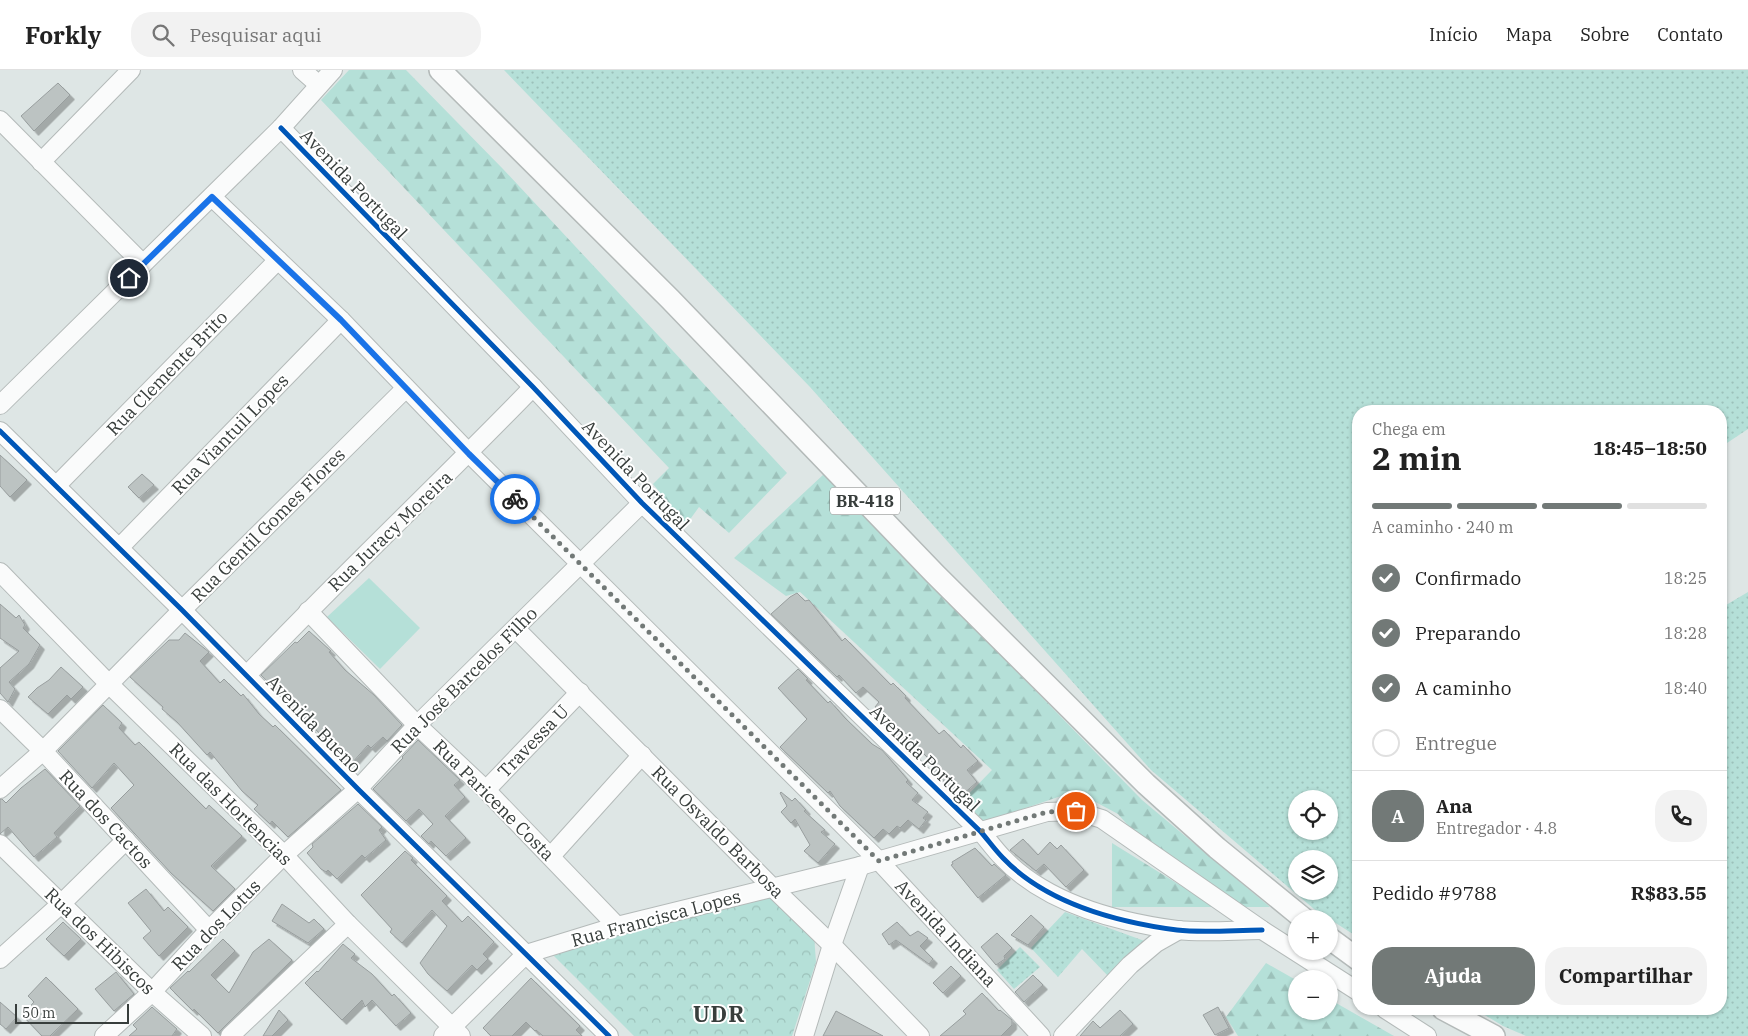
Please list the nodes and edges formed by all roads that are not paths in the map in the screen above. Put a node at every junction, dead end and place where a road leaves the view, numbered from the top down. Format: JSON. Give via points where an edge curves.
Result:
{"nodes":[{"id":1,"x":131,"y":70,"type":"edge"},
{"id":2,"x":302,"y":70,"type":"edge"},
{"id":3,"x":333,"y":70,"type":"edge"},
{"id":4,"x":440,"y":70,"type":"edge"},
{"id":5,"x":318,"y":85,"type":"junction"},
{"id":6,"x":0,"y":120,"type":"edge"},
{"id":7,"x":281,"y":128,"type":"junction"},
{"id":8,"x":41,"y":162,"type":"junction"},
{"id":9,"x":212,"y":197,"type":"junction"},
{"id":10,"x":278,"y":260,"type":"junction"},
{"id":11,"x":143,"y":264,"type":"junction"},
{"id":12,"x":341,"y":320,"type":"junction"},
{"id":13,"x":533,"y":387,"type":"junction"},
{"id":14,"x":406,"y":388,"type":"junction"},
{"id":15,"x":2,"y":401,"type":"edge"},
{"id":16,"x":0,"y":431,"type":"edge"},
{"id":17,"x":469,"y":454,"type":"junction"},
{"id":18,"x":56,"y":486,"type":"junction"},
{"id":19,"x":642,"y":503,"type":"junction"},
{"id":20,"x":119,"y":548,"type":"junction"},
{"id":21,"x":581,"y":564,"type":"junction"},
{"id":22,"x":0,"y":572,"type":"edge"},
{"id":23,"x":182,"y":610,"type":"junction"},
{"id":24,"x":308,"y":611,"type":"junction"},
{"id":25,"x":516,"y":629,"type":"junction"},
{"id":26,"x":247,"y":675,"type":"junction"},
{"id":27,"x":110,"y":685,"type":"junction"},
{"id":28,"x":580,"y":692,"type":"junction"},
{"id":29,"x":0,"y":710,"type":"edge"},
{"id":30,"x":417,"y":725,"type":"junction"},
{"id":31,"x":43,"y":751,"type":"junction"},
{"id":32,"x":642,"y":755,"type":"junction"},
{"id":33,"x":0,"y":789,"type":"edge"},
{"id":34,"x":358,"y":789,"type":"junction"},
{"id":35,"x":486,"y":790,"type":"junction"},
{"id":36,"x":981,"y":832,"type":"junction"},
{"id":37,"x":126,"y":840,"type":"junction"},
{"id":38,"x":0,"y":844,"type":"edge"},
{"id":39,"x":284,"y":855,"type":"junction"},
{"id":40,"x":551,"y":856,"type":"junction"},
{"id":41,"x":879,"y":861,"type":"junction"},
{"id":42,"x":860,"y":866,"type":"junction"},
{"id":43,"x":772,"y":887,"type":"junction"},
{"id":44,"x":62,"y":903,"type":"junction"},
{"id":45,"x":1293,"y":910,"type":"edge"},
{"id":46,"x":348,"y":924,"type":"junction"},
{"id":47,"x":617,"y":926,"type":"junction"},
{"id":48,"x":209,"y":930,"type":"junction"},
{"id":49,"x":1179,"y":930,"type":"junction"},
{"id":50,"x":1262,"y":930,"type":"junction"},
{"id":51,"x":832,"y":945,"type":"junction"},
{"id":52,"x":1338,"y":945,"type":"edge"},
{"id":53,"x":526,"y":954,"type":"junction"},
{"id":54,"x":1352,"y":955,"type":"edge"},
{"id":55,"x":0,"y":959,"type":"edge"},
{"id":56,"x":1352,"y":988,"type":"edge"},
{"id":57,"x":152,"y":992,"type":"junction"},
{"id":58,"x":1395,"y":1015,"type":"edge"},
{"id":59,"x":1454,"y":1015,"type":"edge"},
{"id":60,"x":452,"y":1033,"type":"edge"},
{"id":61,"x":104,"y":1036,"type":"edge"},
{"id":62,"x":202,"y":1036,"type":"edge"},
{"id":63,"x":230,"y":1036,"type":"edge"},
{"id":64,"x":609,"y":1036,"type":"edge"},
{"id":65,"x":804,"y":1036,"type":"edge"},
{"id":66,"x":920,"y":1036,"type":"edge"},
{"id":67,"x":1041,"y":1036,"type":"edge"},
{"id":68,"x":1063,"y":1036,"type":"edge"},
{"id":69,"x":1427,"y":1036,"type":"edge"},
{"id":70,"x":1494,"y":1036,"type":"edge"}],
"edges":[{"from":1,"to":8,"type":"street"},
{"from":2,"to":5,"type":"street"},
{"from":3,"to":5,"type":"street"},
{"from":4,"to":45,"type":"main road","number":"BR-418","via":[[670,299],[935,574],[1146,784]]},
{"from":5,"to":7,"type":"street"},
{"from":6,"to":8,"type":"street"},
{"from":7,"to":9,"type":"street"},
{"from":7,"to":13,"type":"street","name":"Avenida Portugal"},
{"from":8,"to":11,"type":"street"},
{"from":9,"to":10,"type":"street","name":"Avenida Indiana"},
{"from":9,"to":11,"type":"street"},
{"from":10,"to":12,"type":"street","name":"Avenida Indiana"},
{"from":10,"to":18,"type":"street","name":"Rua Clemente Brito"},
{"from":11,"to":15,"type":"street"},
{"from":12,"to":14,"type":"street","name":"Avenida Indiana"},
{"from":12,"to":20,"type":"street","name":"Rua Viantuil Lopes"},
{"from":13,"to":17,"type":"street","name":"Rua Juracy Moreira"},
{"from":13,"to":19,"type":"street","name":"Avenida Portugal"},
{"from":14,"to":17,"type":"street","name":"Avenida Indiana"},
{"from":14,"to":23,"type":"street","name":"Rua Gentil Gomes Flores"},
{"from":16,"to":18,"type":"street","name":"Avenida Bueno"},
{"from":17,"to":21,"type":"street","name":"Avenida Indiana"},
{"from":17,"to":24,"type":"street","name":"Rua Juracy Moreira"},
{"from":18,"to":20,"type":"street","name":"Avenida Bueno"},
{"from":19,"to":21,"type":"street","name":"Rua José Barcelos Filho"},
{"from":19,"to":36,"type":"street","name":"Avenida Portugal"},
{"from":20,"to":23,"type":"street","name":"Avenida Bueno"},
{"from":21,"to":25,"type":"street","name":"Rua José Barcelos Filho"},
{"from":21,"to":41,"type":"street","name":"Avenida Indiana"},
{"from":22,"to":27,"type":"street","name":"Rua das Hortencias"},
{"from":23,"to":26,"type":"street","name":"Avenida Bueno"},
{"from":23,"to":27,"type":"street","name":"Rua Gentil Gomes Flores"},
{"from":24,"to":26,"type":"street","name":"Rua Juracy Moreira"},
{"from":24,"to":30,"type":"street","name":"Rua Paricene Costa"},
{"from":25,"to":28,"type":"street","name":"Rua Osvaldo Barbosa"},
{"from":25,"to":30,"type":"street","name":"Rua José Barcelos Filho"},
{"from":26,"to":34,"type":"street","name":"Avenida Bueno"},
{"from":27,"to":31,"type":"street","name":"Rua Gentil Gomes Flores"},
{"from":27,"to":39,"type":"street","name":"Rua das Hortencias"},
{"from":28,"to":32,"type":"street","name":"Rua Osvaldo Barbosa"},
{"from":28,"to":35,"type":"street","name":"Travessa U"},
{"from":29,"to":31,"type":"street","name":"Rua dos Cactos"},
{"from":30,"to":34,"type":"street","name":"Rua José Barcelos Filho"},
{"from":30,"to":35,"type":"street","name":"Rua Paricene Costa"},
{"from":31,"to":33,"type":"street","name":"Rua Gentil Gomes Flores"},
{"from":31,"to":37,"type":"street","name":"Rua dos Cactos"},
{"from":32,"to":40,"type":"street"},
{"from":32,"to":43,"type":"street","name":"Rua Osvaldo Barbosa"},
{"from":34,"to":39,"type":"street","name":"Rua José Barcelos Filho"},
{"from":34,"to":53,"type":"street","name":"Avenida Bueno"},
{"from":35,"to":40,"type":"street","name":"Rua Paricene Costa"},
{"from":36,"to":41,"type":"street","name":"Rua Francisca Lopes"},
{"from":36,"to":49,"type":"street","name":"Avenida Portugal","via":[[1024,876],[1066,901],[1108,917]]},
{"from":36,"to":50,"type":"street","name":"Rua Francisca Lopes","via":[[1047,812],[1076,811],[1102,819]]},
{"from":37,"to":44,"type":"street"},
{"from":37,"to":48,"type":"street","name":"Rua dos Cactos"},
{"from":38,"to":44,"type":"street","name":"Rua dos Hibiscos"},
{"from":39,"to":46,"type":"street","name":"Rua das Hortencias"},
{"from":39,"to":48,"type":"street","name":"Rua dos Lotus"},
{"from":40,"to":47,"type":"street","name":"Rua Paricene Costa"},
{"from":41,"to":42,"type":"street","name":"Rua Francisca Lopes"},
{"from":41,"to":67,"type":"street","name":"Avenida Indiana"},
{"from":42,"to":43,"type":"street","name":"Rua Francisca Lopes"},
{"from":42,"to":51,"type":"street"},
{"from":43,"to":47,"type":"street","name":"Rua Francisca Lopes"},
{"from":43,"to":51,"type":"street","name":"Rua Osvaldo Barbosa"},
{"from":44,"to":55,"type":"street"},
{"from":44,"to":57,"type":"street","name":"Rua dos Hibiscos"},
{"from":46,"to":60,"type":"street","name":"Rua das Hortencias"},
{"from":46,"to":63,"type":"street"},
{"from":47,"to":53,"type":"street","name":"Rua Francisca Lopes"},
{"from":48,"to":57,"type":"street","name":"Rua dos Lotus"},
{"from":49,"to":50,"type":"street","name":"Avenida Portugal"},
{"from":49,"to":68,"type":"street","via":[[1156,943],[1130,965]]},
{"from":50,"to":56,"type":"street"},
{"from":51,"to":65,"type":"street"},
{"from":51,"to":66,"type":"street","name":"Rua Osvaldo Barbosa"},
{"from":52,"to":54,"type":"main road"},
{"from":53,"to":60,"type":"street"},
{"from":53,"to":64,"type":"street","name":"Avenida Bueno"},
{"from":57,"to":61,"type":"street","name":"Rua dos Lotus"},
{"from":57,"to":62,"type":"street","name":"Rua dos Hibiscos"},
{"from":58,"to":69,"type":"street"},
{"from":59,"to":70,"type":"main road"}]}
